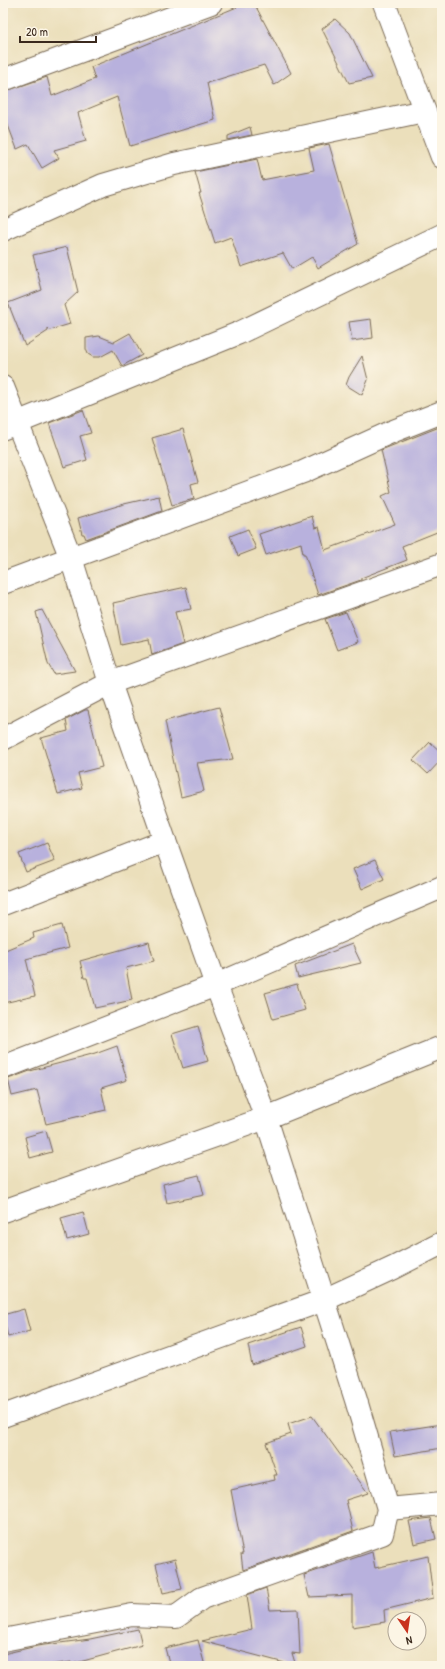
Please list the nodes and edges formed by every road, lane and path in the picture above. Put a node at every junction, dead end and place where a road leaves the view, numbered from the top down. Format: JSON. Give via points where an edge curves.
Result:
{"nodes":[{"id":1,"x":211,"y":3,"type":"edge"},
{"id":2,"x":384,"y":3,"type":"edge"},
{"id":3,"x":3,"y":80,"type":"edge"},
{"id":4,"x":424,"y":111,"type":"junction"},
{"id":5,"x":442,"y":157,"type":"edge"},
{"id":6,"x":3,"y":230,"type":"edge"},
{"id":7,"x":442,"y":235,"type":"edge"},
{"id":8,"x":3,"y":386,"type":"edge"},
{"id":9,"x":442,"y":412,"type":"edge"},
{"id":10,"x":10,"y":425,"type":"edge"},
{"id":11,"x":71,"y":558,"type":"junction"},
{"id":12,"x":442,"y":564,"type":"edge"},
{"id":13,"x":3,"y":583,"type":"edge"},
{"id":14,"x":110,"y":683,"type":"junction"},
{"id":15,"x":3,"y":739,"type":"edge"},
{"id":16,"x":165,"y":841,"type":"junction"},
{"id":17,"x":442,"y":888,"type":"edge"},
{"id":18,"x":3,"y":904,"type":"edge"},
{"id":19,"x":216,"y":985,"type":"junction"},
{"id":20,"x":442,"y":1047,"type":"edge"},
{"id":21,"x":3,"y":1068,"type":"edge"},
{"id":22,"x":266,"y":1118,"type":"junction"},
{"id":23,"x":3,"y":1212,"type":"edge"},
{"id":24,"x":442,"y":1243,"type":"edge"},
{"id":25,"x":324,"y":1300,"type":"junction"},
{"id":26,"x":3,"y":1416,"type":"edge"},
{"id":27,"x":442,"y":1504,"type":"edge"},
{"id":28,"x":388,"y":1509,"type":"junction"},
{"id":29,"x":3,"y":1640,"type":"edge"}],
"edges":[{"from":1,"to":3,"type":"street"},
{"from":2,"to":4,"type":"street"},
{"from":4,"to":5,"type":"street"},
{"from":4,"to":6,"type":"street","via":[[174,164],[103,185]]},
{"from":7,"to":10,"type":"street","via":[[239,333]]},
{"from":8,"to":10,"type":"street"},
{"from":9,"to":11,"type":"street","via":[[303,472]]},
{"from":10,"to":11,"type":"street"},
{"from":11,"to":13,"type":"street"},
{"from":11,"to":14,"type":"street"},
{"from":12,"to":14,"type":"street"},
{"from":14,"to":15,"type":"street"},
{"from":14,"to":16,"type":"street"},
{"from":16,"to":18,"type":"street"},
{"from":16,"to":19,"type":"street"},
{"from":17,"to":19,"type":"street"},
{"from":19,"to":21,"type":"street"},
{"from":19,"to":22,"type":"street"},
{"from":20,"to":22,"type":"street"},
{"from":22,"to":23,"type":"street"},
{"from":22,"to":25,"type":"street"},
{"from":24,"to":25,"type":"street"},
{"from":25,"to":26,"type":"street"},
{"from":25,"to":28,"type":"street"},
{"from":27,"to":28,"type":"street"},
{"from":28,"to":29,"type":"street","via":[[382,1534],[202,1598],[176,1617],[132,1615]]}]}
